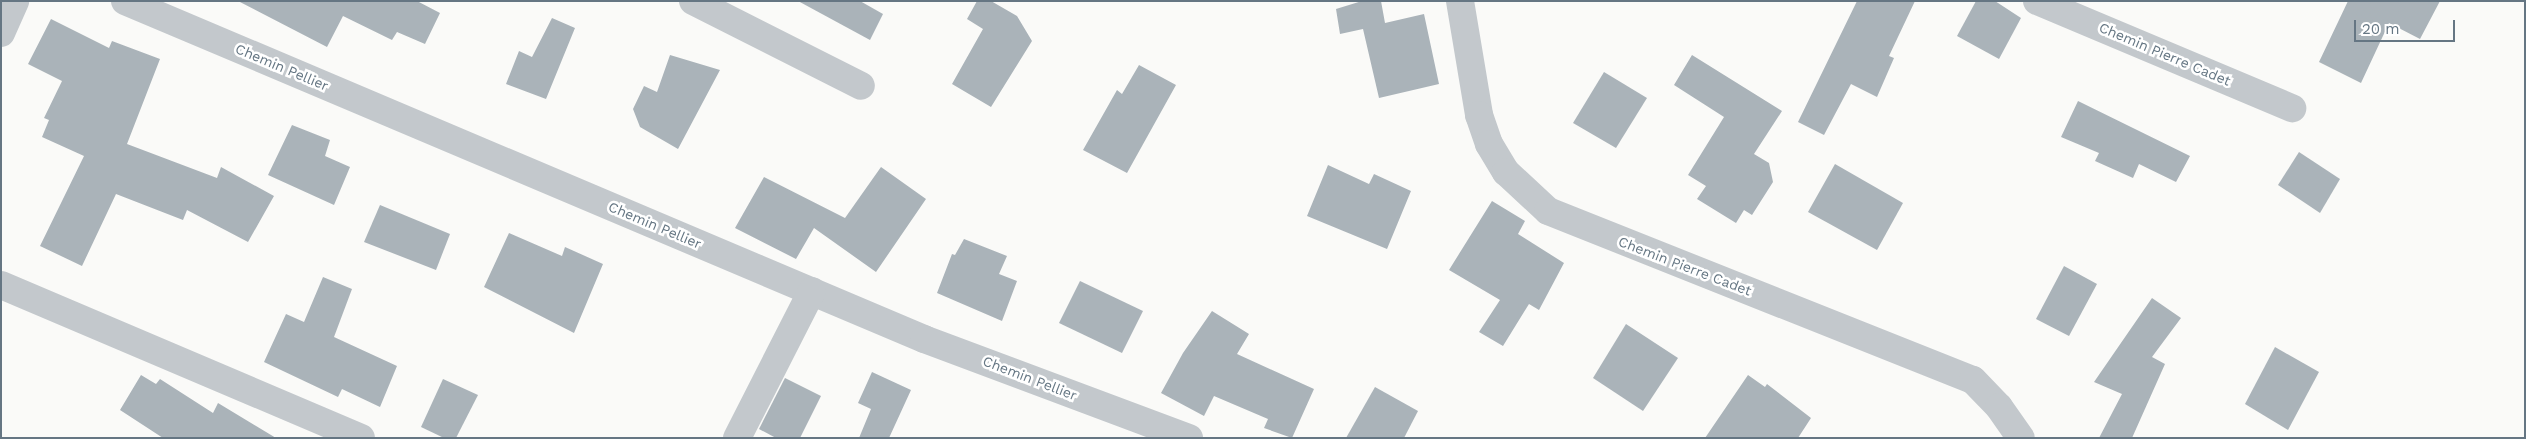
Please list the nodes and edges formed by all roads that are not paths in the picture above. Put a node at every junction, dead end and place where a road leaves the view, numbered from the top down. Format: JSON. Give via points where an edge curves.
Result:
{"nodes":[{"id":1,"x":15,"y":1,"type":"edge"},
{"id":2,"x":125,"y":1,"type":"edge"},
{"id":3,"x":693,"y":1,"type":"edge"},
{"id":4,"x":1460,"y":1,"type":"edge"},
{"id":5,"x":2037,"y":1,"type":"edge"},
{"id":6,"x":1,"y":34,"type":"edge"},
{"id":7,"x":861,"y":86,"type":"dead end"},
{"id":8,"x":2292,"y":108,"type":"dead end"},
{"id":9,"x":1,"y":285,"type":"edge"},
{"id":10,"x":812,"y":292,"type":"junction"},
{"id":11,"x":361,"y":438,"type":"edge"},
{"id":12,"x":737,"y":438,"type":"edge"},
{"id":13,"x":1189,"y":438,"type":"edge"},
{"id":14,"x":2021,"y":438,"type":"edge"}],
"edges":[{"from":1,"to":6,"type":"street"},
{"from":2,"to":10,"type":"street","name":"Chemin Pellier"},
{"from":3,"to":7,"type":"street"},
{"from":4,"to":14,"type":"street","name":"Chemin Pierre Cadet","via":[[1478,115],[1489,144],[1506,172],[1548,211],[1972,380],[1999,407]]},
{"from":5,"to":8,"type":"street","name":"Chemin Pierre Cadet"},
{"from":9,"to":11,"type":"street"},
{"from":10,"to":12,"type":"street"},
{"from":10,"to":13,"type":"street","name":"Chemin Pellier","via":[[924,339]]}]}
